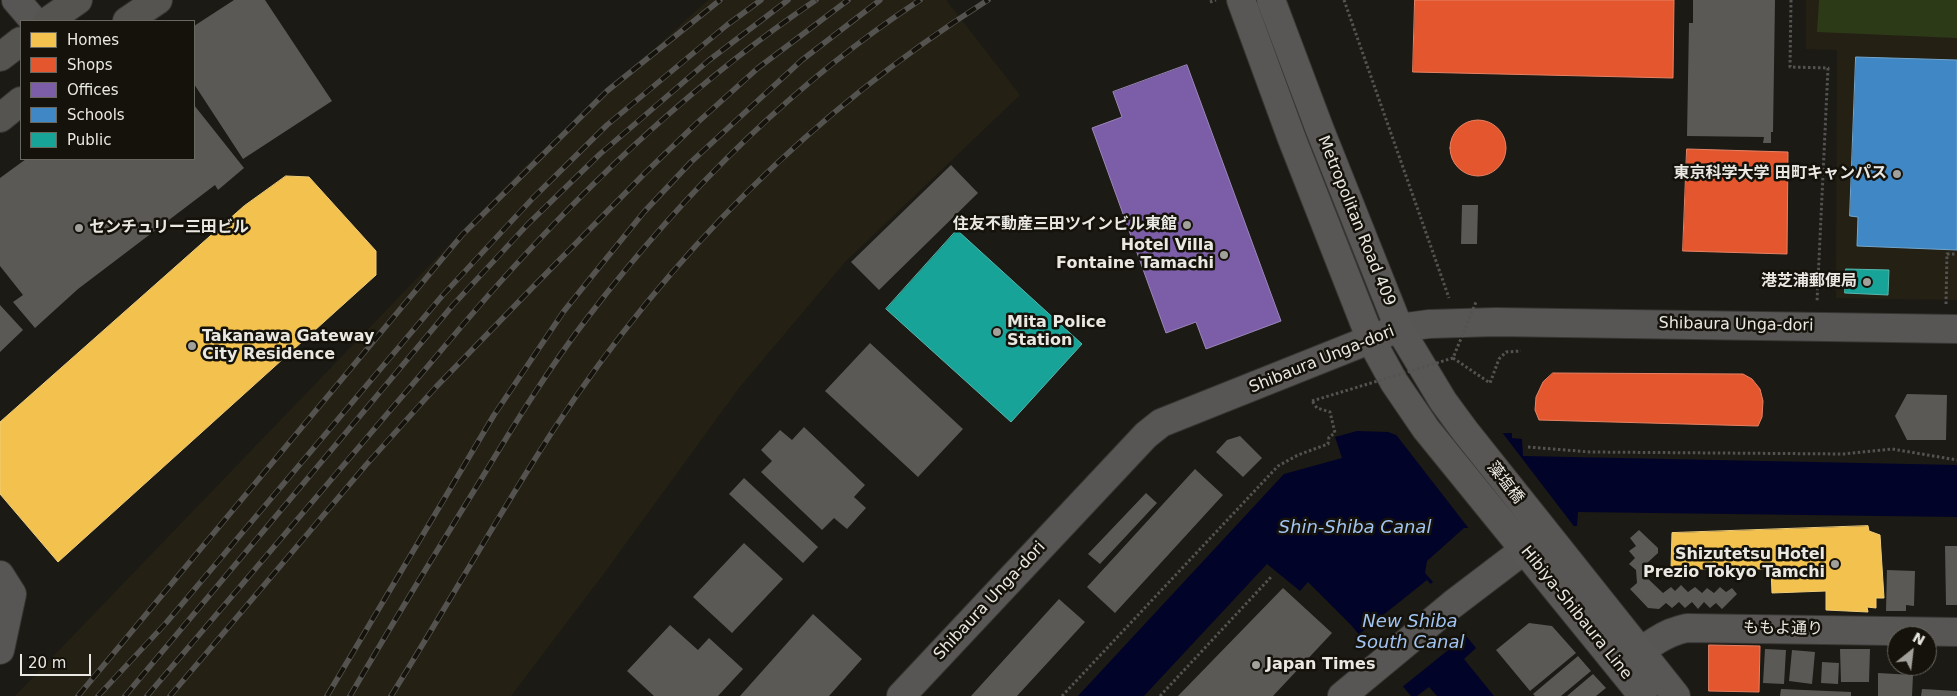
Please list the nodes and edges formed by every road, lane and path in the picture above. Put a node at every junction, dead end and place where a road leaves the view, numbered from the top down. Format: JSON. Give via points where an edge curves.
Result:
{"nodes":[{"id":1,"x":16,"y":0,"type":"edge"},
{"id":2,"x":78,"y":0,"type":"edge"},
{"id":3,"x":158,"y":0,"type":"edge"},
{"id":4,"x":1216,"y":0,"type":"edge"},
{"id":5,"x":1242,"y":0,"type":"edge"},
{"id":6,"x":1271,"y":0,"type":"edge"},
{"id":7,"x":1344,"y":0,"type":"edge"},
{"id":8,"x":1790,"y":0,"type":"edge"},
{"id":9,"x":1210,"y":2,"type":"dead end"},
{"id":10,"x":33,"y":20,"type":"edge"},
{"id":11,"x":49,"y":20,"type":"edge"},
{"id":12,"x":128,"y":20,"type":"edge"},
{"id":13,"x":20,"y":42,"type":"edge"},
{"id":14,"x":0,"y":57,"type":"edge"},
{"id":15,"x":20,"y":102,"type":"edge"},
{"id":16,"x":0,"y":118,"type":"edge"},
{"id":17,"x":1957,"y":254,"type":"edge"},
{"id":18,"x":1449,"y":298,"type":"dead end"},
{"id":19,"x":1476,"y":302,"type":"dead end"},
{"id":20,"x":1817,"y":305,"type":"dead end"},
{"id":21,"x":1951,"y":319,"type":"edge"},
{"id":22,"x":1399,"y":328,"type":"junction"},
{"id":23,"x":1371,"y":340,"type":"junction"},
{"id":24,"x":1520,"y":351,"type":"dead end"},
{"id":25,"x":1453,"y":358,"type":"junction"},
{"id":26,"x":1426,"y":429,"type":"joint"},
{"id":27,"x":1465,"y":431,"type":"joint"},
{"id":28,"x":1528,"y":447,"type":"dead end"},
{"id":29,"x":1957,"y":460,"type":"edge"},
{"id":30,"x":1546,"y":534,"type":"joint"},
{"id":31,"x":1516,"y":540,"type":"junction"},
{"id":32,"x":0,"y":575,"type":"edge"},
{"id":33,"x":1272,"y":577,"type":"dead end"},
{"id":34,"x":1957,"y":632,"type":"edge"},
{"id":35,"x":0,"y":650,"type":"edge"},
{"id":36,"x":1630,"y":660,"type":"junction"},
{"id":37,"x":900,"y":696,"type":"edge"},
{"id":38,"x":1062,"y":696,"type":"edge"},
{"id":39,"x":1160,"y":696,"type":"edge"},
{"id":40,"x":1342,"y":696,"type":"edge"},
{"id":41,"x":1643,"y":696,"type":"edge"},
{"id":42,"x":1676,"y":696,"type":"edge"}],
"edges":[{"from":1,"to":10,"type":"street"},
{"from":2,"to":11,"type":"highway"},
{"from":3,"to":12,"type":"highway"},
{"from":4,"to":9,"type":"path"},
{"from":5,"to":23,"type":"main road","name":"Metropolitan Road 409","via":[[1292,139]]},
{"from":6,"to":22,"type":"main road","name":"Metropolitan Road 409"},
{"from":7,"to":18,"type":"path"},
{"from":8,"to":20,"type":"path","via":[[1790,67],[1828,68]]},
{"from":13,"to":14,"type":"highway"},
{"from":15,"to":16,"type":"highway"},
{"from":17,"to":21,"type":"path","via":[[1947,254]]},
{"from":19,"to":25,"type":"path","bridge":true},
{"from":21,"to":22,"type":"street","name":"Shibaura Unga-dori","via":[[1812,326],[1496,322]]},
{"from":22,"to":23,"type":"street","name":"Shibaura Unga-dori"},
{"from":22,"to":27,"type":"main road","name":"Metropolitan Road 409"},
{"from":23,"to":26,"type":"main road","name":"Metropolitan Road 409","via":[[1394,382]]},
{"from":23,"to":37,"type":"street","name":"Shibaura Unga-dori","via":[[1161,423],[1146,435]]},
{"from":24,"to":25,"type":"path","via":[[1506,352],[1499,359],[1490,383]]},
{"from":25,"to":38,"type":"path","bridge":true,"via":[[1312,401],[1317,408],[1330,412],[1335,433],[1329,437],[1328,444],[1278,466]]},
{"from":26,"to":31,"type":"main road","name":"藻塩橋"},
{"from":27,"to":30,"type":"main road","name":"藻塩橋"},
{"from":28,"to":29,"type":"path","via":[[1590,452],[1844,454],[1892,449]]},
{"from":30,"to":36,"type":"main road","name":"Hibiya-Shibaura Line"},
{"from":31,"to":36,"type":"main road","name":"Hibiya-Shibaura Line"},
{"from":31,"to":40,"type":"street","via":[[1453,604]]},
{"from":32,"to":35,"type":"street","via":[[12,594]]},
{"from":33,"to":39,"type":"path"},
{"from":34,"to":36,"type":"street","name":"ももよ通り","via":[[1687,628],[1661,636]]},
{"from":36,"to":41,"type":"main road","name":"Hibiya-Shibaura Line"},
{"from":36,"to":42,"type":"main road","name":"Hibiya-Shibaura Line"}]}
